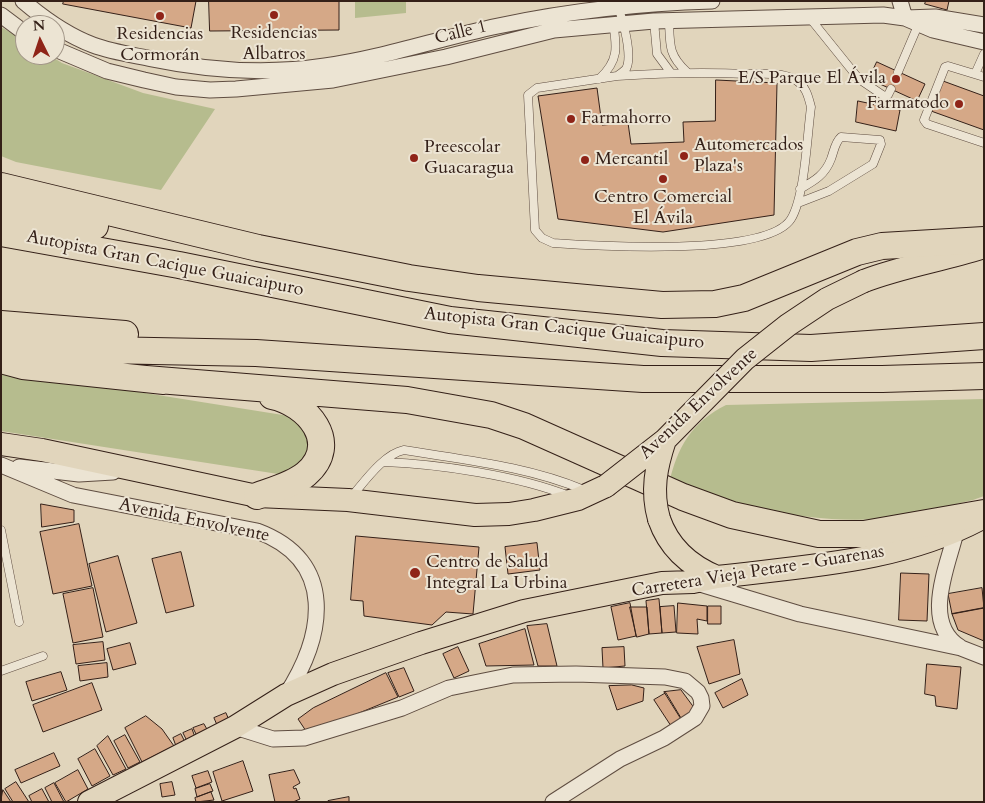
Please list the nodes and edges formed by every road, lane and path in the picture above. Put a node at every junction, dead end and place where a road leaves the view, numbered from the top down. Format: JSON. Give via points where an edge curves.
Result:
{"nodes":[{"id":1,"x":23,"y":1,"type":"edge"},
{"id":2,"x":712,"y":1,"type":"edge"},
{"id":3,"x":900,"y":1,"type":"edge"},
{"id":4,"x":582,"y":6,"type":"edge"},
{"id":5,"x":614,"y":7,"type":"junction"},
{"id":6,"x":1,"y":15,"type":"edge"},
{"id":7,"x":809,"y":17,"type":"junction"},
{"id":8,"x":662,"y":20,"type":"junction"},
{"id":9,"x":915,"y":20,"type":"junction"},
{"id":10,"x":619,"y":24,"type":"junction"},
{"id":11,"x":984,"y":25,"type":"edge"},
{"id":12,"x":15,"y":26,"type":"edge"},
{"id":13,"x":581,"y":26,"type":"junction"},
{"id":14,"x":526,"y":28,"type":"junction"},
{"id":15,"x":984,"y":42,"type":"edge"},
{"id":16,"x":92,"y":45,"type":"junction"},
{"id":17,"x":65,"y":54,"type":"edge"},
{"id":18,"x":984,"y":54,"type":"edge"},
{"id":19,"x":88,"y":64,"type":"junction"},
{"id":20,"x":174,"y":64,"type":"junction"},
{"id":21,"x":326,"y":66,"type":"junction"},
{"id":22,"x":687,"y":72,"type":"junction"},
{"id":23,"x":898,"y":72,"type":"dead end"},
{"id":24,"x":671,"y":73,"type":"junction"},
{"id":25,"x":975,"y":74,"type":"junction"},
{"id":26,"x":617,"y":76,"type":"junction"},
{"id":27,"x":984,"y":77,"type":"edge"},
{"id":28,"x":599,"y":79,"type":"junction"},
{"id":29,"x":333,"y":80,"type":"junction"},
{"id":30,"x":176,"y":87,"type":"junction"},
{"id":31,"x":891,"y":89,"type":"dead end"},
{"id":32,"x":984,"y":143,"type":"edge"},
{"id":33,"x":1,"y":186,"type":"edge"},
{"id":34,"x":800,"y":189,"type":"junction"},
{"id":35,"x":798,"y":203,"type":"junction"},
{"id":36,"x":1,"y":208,"type":"edge"},
{"id":37,"x":1,"y":234,"type":"edge"},
{"id":38,"x":984,"y":240,"type":"edge"},
{"id":39,"x":984,"y":247,"type":"edge"},
{"id":40,"x":237,"y":277,"type":"junction"},
{"id":41,"x":1,"y":324,"type":"edge"},
{"id":42,"x":984,"y":336,"type":"edge"},
{"id":43,"x":1,"y":348,"type":"edge"},
{"id":44,"x":256,"y":353,"type":"junction"},
{"id":45,"x":1,"y":360,"type":"edge"},
{"id":46,"x":984,"y":376,"type":"edge"},
{"id":47,"x":146,"y":379,"type":"junction"},
{"id":48,"x":665,"y":440,"type":"junction"},
{"id":49,"x":1,"y":444,"type":"edge"},
{"id":50,"x":384,"y":462,"type":"junction"},
{"id":51,"x":1,"y":465,"type":"edge"},
{"id":52,"x":137,"y":470,"type":"junction"},
{"id":53,"x":591,"y":493,"type":"junction"},
{"id":54,"x":257,"y":496,"type":"junction"},
{"id":55,"x":348,"y":500,"type":"junction"},
{"id":56,"x":984,"y":513,"type":"edge"},
{"id":57,"x":984,"y":517,"type":"edge"},
{"id":58,"x":1,"y":530,"type":"edge"},
{"id":59,"x":956,"y":532,"type":"junction"},
{"id":60,"x":717,"y":577,"type":"junction"},
{"id":61,"x":693,"y":582,"type":"junction"},
{"id":62,"x":19,"y":622,"type":"dead end"},
{"id":63,"x":961,"y":648,"type":"junction"},
{"id":64,"x":43,"y":656,"type":"dead end"},
{"id":65,"x":984,"y":657,"type":"edge"},
{"id":66,"x":1,"y":671,"type":"edge"},
{"id":67,"x":286,"y":695,"type":"junction"},
{"id":68,"x":235,"y":727,"type":"junction"},
{"id":69,"x":89,"y":802,"type":"edge"},
{"id":70,"x":554,"y":802,"type":"edge"}],
"edges":[{"from":1,"to":16,"type":"street","name":"Calle 1"},
{"from":2,"to":5,"type":"street","name":"Calle 1"},
{"from":3,"to":9,"type":"street"},
{"from":4,"to":5,"type":"street","name":"Calle 1"},
{"from":4,"to":13,"type":"street"},
{"from":4,"to":14,"type":"street","name":"Calle 1"},
{"from":5,"to":10,"type":"lane"},
{"from":5,"to":10,"type":"lane"},
{"from":6,"to":12,"type":"street"},
{"from":7,"to":8,"type":"street","name":"Calle 1"},
{"from":7,"to":9,"type":"street","name":"Calle 1","via":[[883,15]]},
{"from":7,"to":31,"type":"lane","via":[[859,79],[884,96]]},
{"from":8,"to":10,"type":"street","name":"Calle 1"},
{"from":8,"to":22,"type":"lane","via":[[675,61]]},
{"from":8,"to":24,"type":"lane","via":[[657,54]]},
{"from":9,"to":11,"type":"street"},
{"from":9,"to":15,"type":"street"},
{"from":9,"to":23,"type":"lane"},
{"from":10,"to":13,"type":"street","name":"Calle 1"},
{"from":10,"to":26,"type":"lane","via":[[628,60],[626,69]]},
{"from":10,"to":28,"type":"lane","via":[[615,62]]},
{"from":13,"to":14,"type":"street","name":"Calle 1"},
{"from":14,"to":21,"type":"street","name":"Calle 1"},
{"from":14,"to":29,"type":"street","name":"Calle 1","via":[[446,57]]},
{"from":16,"to":19,"type":"street"},
{"from":16,"to":20,"type":"street","name":"Calle 1"},
{"from":17,"to":19,"type":"street","name":"Calle 1"},
{"from":18,"to":25,"type":"lane"},
{"from":19,"to":30,"type":"street","name":"Calle 1"},
{"from":20,"to":21,"type":"street","name":"Calle 1","via":[[223,71]]},
{"from":20,"to":30,"type":"street"},
{"from":21,"to":29,"type":"street"},
{"from":22,"to":24,"type":"lane"},
{"from":22,"to":34,"type":"lane","via":[[785,76],[802,85],[811,108]]},
{"from":24,"to":26,"type":"lane"},
{"from":25,"to":27,"type":"lane"},
{"from":25,"to":32,"type":"lane","via":[[944,67],[924,120]]},
{"from":26,"to":28,"type":"lane"},
{"from":28,"to":35,"type":"lane","via":[[537,88],[528,95],[535,230],[542,238],[553,243],[646,248],[717,243],[784,228]]},
{"from":29,"to":30,"type":"street","name":"Calle 1","via":[[227,90]]},
{"from":33,"to":38,"type":"highway","via":[[258,248],[409,278],[478,288],[662,305],[715,304],[744,298],[857,252],[882,246]]},
{"from":34,"to":35,"type":"lane"},
{"from":34,"to":35,"type":"lane","via":[[819,178],[841,136],[880,140],[873,164],[829,191]]},
{"from":36,"to":40,"type":"highway","via":[[190,245]]},
{"from":37,"to":40,"type":"highway","name":"Autopista Gran Cacique Guaicaipuro"},
{"from":39,"to":48,"type":"main road","name":"Avenida Envolvente","bridge":true,"via":[[895,269],[827,299],[744,359]]},
{"from":40,"to":42,"type":"highway","name":"Autopista Gran Cacique Guaicaipuro","via":[[450,320],[662,343],[811,348]]},
{"from":41,"to":44,"type":"highway","via":[[148,336]]},
{"from":43,"to":44,"type":"highway","name":"Autopista Gran Cacique Guaicaipuro"},
{"from":44,"to":46,"type":"highway","name":"Autopista Gran Cacique Guaicaipuro","via":[[643,379]]},
{"from":45,"to":47,"type":"highway","via":[[23,366]]},
{"from":47,"to":54,"type":"highway","via":[[276,397],[288,400],[309,416],[317,426],[320,439],[316,463],[299,480]]},
{"from":47,"to":56,"type":"highway","via":[[407,400],[491,415],[524,426],[683,498],[732,515],[819,534],[864,534]]},
{"from":48,"to":53,"type":"main road","name":"Avenida Envolvente","bridge":true},
{"from":48,"to":60,"type":"main road","bridge":true,"via":[[654,480],[659,519],[670,542],[687,561]]},
{"from":49,"to":52,"type":"main road","name":"Avenida Envolvente"},
{"from":50,"to":53,"type":"lane","via":[[415,464],[554,490]]},
{"from":50,"to":53,"type":"lane","via":[[392,454],[404,450],[522,470],[557,479]]},
{"from":50,"to":55,"type":"lane"},
{"from":51,"to":52,"type":"street","name":"Avenida Envolvente","via":[[79,474]]},
{"from":51,"to":67,"type":"street","name":"Avenida Envolvente","via":[[73,495],[258,531],[277,538],[291,549],[304,566],[314,588],[317,610],[316,631],[308,656]]},
{"from":52,"to":54,"type":"main road","name":"Avenida Envolvente"},
{"from":53,"to":55,"type":"main road","name":"Avenida Envolvente","via":[[509,514],[475,515]]},
{"from":54,"to":55,"type":"main road","name":"Avenida Envolvente"},
{"from":57,"to":59,"type":"main road","name":"Carretera Vieja Petare - Guarenas"},
{"from":58,"to":62,"type":"lane"},
{"from":59,"to":60,"type":"main road","name":"Carretera Vieja Petare - Guarenas","via":[[866,559]]},
{"from":59,"to":63,"type":"street","via":[[938,600],[939,615],[950,641]]},
{"from":60,"to":61,"type":"main road","name":"Carretera Vieja Petare - Guarenas"},
{"from":61,"to":63,"type":"street","via":[[800,614]]},
{"from":61,"to":67,"type":"main road","name":"Carretera Vieja Petare - Guarenas","via":[[662,583],[524,611],[412,646],[333,674]]},
{"from":63,"to":65,"type":"street"},
{"from":64,"to":66,"type":"lane"},
{"from":67,"to":68,"type":"main road","name":"Carretera Vieja Petare - Guarenas"},
{"from":68,"to":69,"type":"main road","name":"Carretera Vieja Petare - Guarenas"},
{"from":68,"to":70,"type":"street","via":[[273,739],[304,738],[402,708],[449,688],[513,675],[665,677],[685,681],[698,692],[702,706],[695,718],[664,738],[620,759]]}]}
